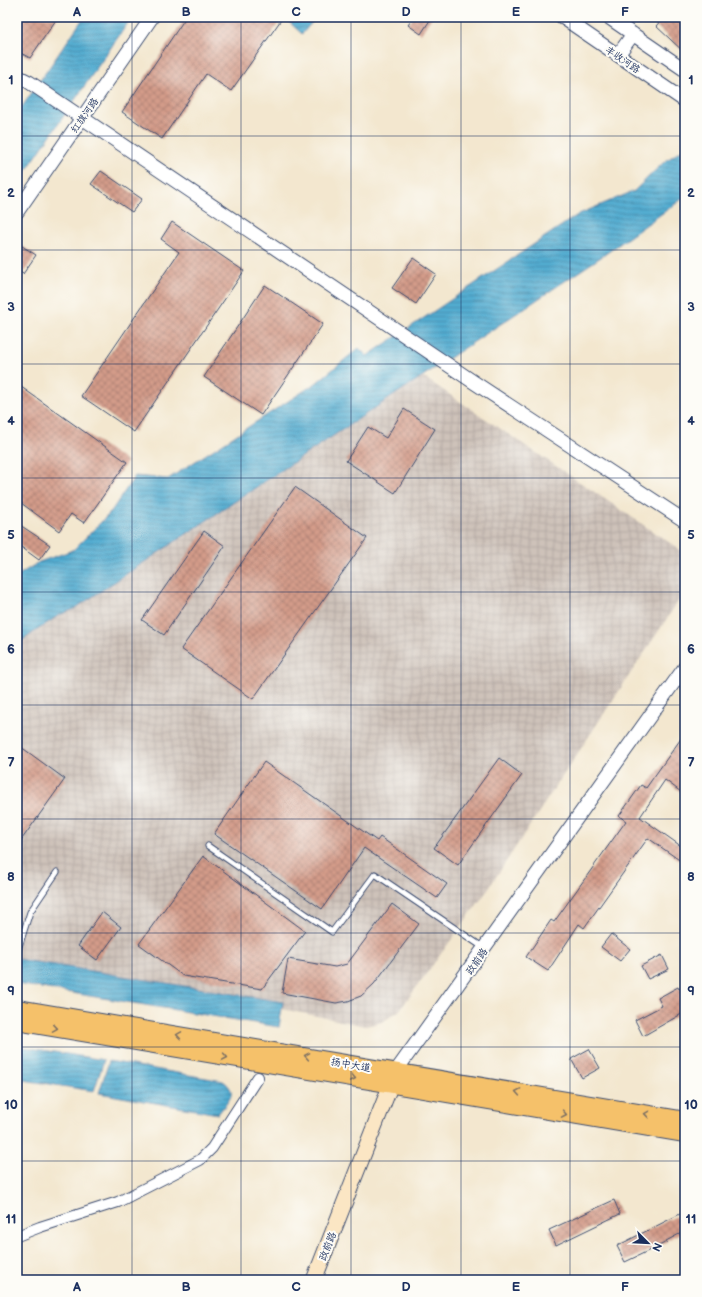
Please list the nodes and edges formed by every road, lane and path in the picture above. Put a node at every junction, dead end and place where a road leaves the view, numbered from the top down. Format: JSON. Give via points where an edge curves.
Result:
{"nodes":[{"id":1,"x":152,"y":17,"type":"edge"},
{"id":2,"x":562,"y":17,"type":"edge"},
{"id":3,"x":608,"y":17,"type":"edge"},
{"id":4,"x":633,"y":34,"type":"junction"},
{"id":5,"x":618,"y":55,"type":"junction"},
{"id":6,"x":685,"y":70,"type":"edge"},
{"id":7,"x":17,"y":76,"type":"edge"},
{"id":8,"x":685,"y":101,"type":"edge"},
{"id":9,"x":79,"y":116,"type":"junction"},
{"id":10,"x":17,"y":212,"type":"edge"},
{"id":11,"x":685,"y":522,"type":"edge"},
{"id":12,"x":685,"y":667,"type":"edge"},
{"id":13,"x":208,"y":846,"type":"dead end"},
{"id":14,"x":56,"y":872,"type":"dead end"},
{"id":15,"x":485,"y":948,"type":"junction"},
{"id":16,"x":17,"y":953,"type":"edge"},
{"id":17,"x":17,"y":1008,"type":"edge"},
{"id":18,"x":17,"y":1022,"type":"edge"},
{"id":19,"x":258,"y":1077,"type":"dead end"},
{"id":20,"x":394,"y":1078,"type":"junction"},
{"id":21,"x":685,"y":1120,"type":"edge"},
{"id":22,"x":685,"y":1134,"type":"edge"},
{"id":23,"x":17,"y":1236,"type":"edge"},
{"id":24,"x":314,"y":1280,"type":"edge"}],
"edges":[{"from":1,"to":9,"type":"street","name":"红旗河路"},
{"from":2,"to":5,"type":"street","name":"丰收河路"},
{"from":3,"to":4,"type":"street"},
{"from":4,"to":5,"type":"street"},
{"from":4,"to":6,"type":"street"},
{"from":5,"to":8,"type":"street","name":"丰收河路"},
{"from":7,"to":9,"type":"street"},
{"from":9,"to":10,"type":"street","name":"红旗河路"},
{"from":9,"to":11,"type":"street"},
{"from":12,"to":15,"type":"street","name":"政前路"},
{"from":13,"to":15,"type":"lane","via":[[332,932],[375,874]]},
{"from":14,"to":16,"type":"lane","via":[[30,912]]},
{"from":15,"to":20,"type":"street","name":"政前路"},
{"from":20,"to":17,"type":"main road","name":"扬中大道","one_way":true},
{"from":18,"to":20,"type":"main road","name":"扬中大道","one_way":true},
{"from":19,"to":23,"type":"street","via":[[212,1148],[200,1160],[118,1202]]},
{"from":21,"to":20,"type":"main road","name":"扬中大道","one_way":true},
{"from":20,"to":22,"type":"main road","name":"扬中大道","one_way":true},
{"from":20,"to":24,"type":"main road","name":"政前路"}]}
